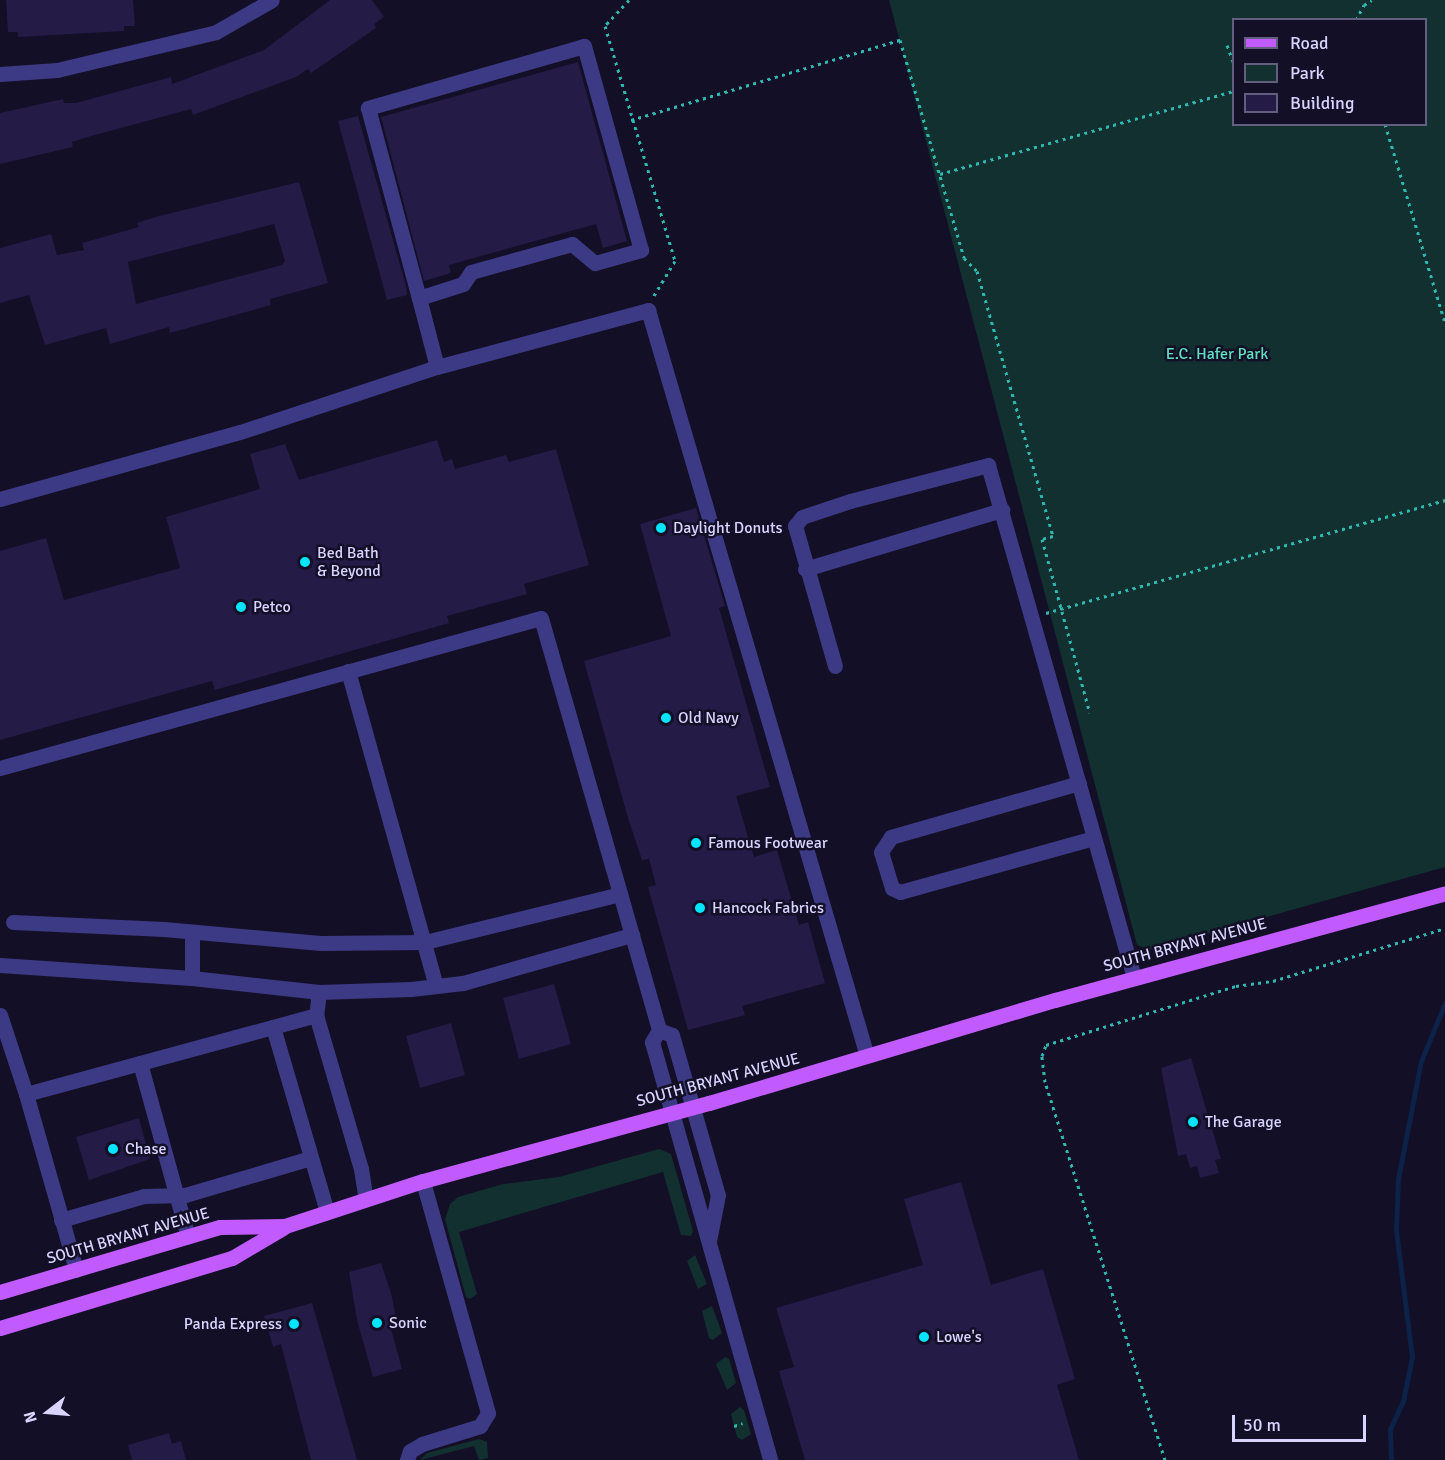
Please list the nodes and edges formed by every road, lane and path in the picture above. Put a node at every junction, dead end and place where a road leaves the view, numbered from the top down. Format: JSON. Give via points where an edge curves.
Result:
{"nodes":[{"id":1,"x":272,"y":0,"type":"edge"},
{"id":2,"x":629,"y":0,"type":"edge"},
{"id":3,"x":1372,"y":0,"type":"edge"},
{"id":4,"x":1357,"y":18,"type":"edge"},
{"id":5,"x":1227,"y":45,"type":"dead end"},
{"id":6,"x":1232,"y":61,"type":"edge"},
{"id":7,"x":0,"y":74,"type":"edge"},
{"id":8,"x":1232,"y":91,"type":"edge"},
{"id":9,"x":631,"y":120,"type":"junction"},
{"id":10,"x":1386,"y":126,"type":"edge"},
{"id":11,"x":939,"y":174,"type":"junction"},
{"id":12,"x":419,"y":298,"type":"junction"},
{"id":13,"x":648,"y":310,"type":"junction"},
{"id":14,"x":1443,"y":311,"type":"edge"},
{"id":15,"x":1445,"y":323,"type":"edge"},
{"id":16,"x":438,"y":367,"type":"junction"},
{"id":17,"x":0,"y":499,"type":"edge"},
{"id":18,"x":1445,"y":500,"type":"edge"},
{"id":19,"x":1002,"y":510,"type":"junction"},
{"id":20,"x":805,"y":569,"type":"junction"},
{"id":21,"x":1060,"y":608,"type":"junction"},
{"id":22,"x":835,"y":666,"type":"dead end"},
{"id":23,"x":348,"y":671,"type":"junction"},
{"id":24,"x":1090,"y":713,"type":"dead end"},
{"id":25,"x":0,"y":768,"type":"edge"},
{"id":26,"x":1079,"y":783,"type":"junction"},
{"id":27,"x":1094,"y":838,"type":"junction"},
{"id":28,"x":1445,"y":893,"type":"edge"},
{"id":29,"x":620,"y":894,"type":"junction"},
{"id":30,"x":13,"y":922,"type":"dead end"},
{"id":31,"x":1445,"y":928,"type":"edge"},
{"id":32,"x":192,"y":933,"type":"junction"},
{"id":33,"x":632,"y":935,"type":"junction"},
{"id":34,"x":425,"y":942,"type":"junction"},
{"id":35,"x":0,"y":965,"type":"edge"},
{"id":36,"x":192,"y":978,"type":"junction"},
{"id":37,"x":1134,"y":978,"type":"junction"},
{"id":38,"x":436,"y":986,"type":"junction"},
{"id":39,"x":319,"y":992,"type":"junction"},
{"id":40,"x":0,"y":1015,"type":"edge"},
{"id":41,"x":316,"y":1015,"type":"junction"},
{"id":42,"x":273,"y":1026,"type":"junction"},
{"id":43,"x":659,"y":1030,"type":"junction"},
{"id":44,"x":867,"y":1056,"type":"junction"},
{"id":45,"x":140,"y":1063,"type":"junction"},
{"id":46,"x":26,"y":1094,"type":"junction"},
{"id":47,"x":691,"y":1107,"type":"junction"},
{"id":48,"x":672,"y":1110,"type":"junction"},
{"id":49,"x":311,"y":1158,"type":"junction"},
{"id":50,"x":423,"y":1181,"type":"junction"},
{"id":51,"x":176,"y":1196,"type":"junction"},
{"id":52,"x":366,"y":1199,"type":"junction"},
{"id":53,"x":327,"y":1212,"type":"junction"},
{"id":54,"x":61,"y":1220,"type":"junction"},
{"id":55,"x":285,"y":1226,"type":"junction"},
{"id":56,"x":188,"y":1237,"type":"junction"},
{"id":57,"x":709,"y":1241,"type":"junction"},
{"id":58,"x":76,"y":1270,"type":"junction"},
{"id":59,"x":0,"y":1292,"type":"edge"},
{"id":60,"x":0,"y":1328,"type":"edge"},
{"id":61,"x":748,"y":1422,"type":"dead end"},
{"id":62,"x":734,"y":1426,"type":"dead end"},
{"id":63,"x":407,"y":1460,"type":"edge"},
{"id":64,"x":770,"y":1460,"type":"edge"},
{"id":65,"x":1165,"y":1460,"type":"edge"}],
"edges":[{"from":1,"to":7,"type":"lane","via":[[216,32],[57,70]]},
{"from":2,"to":9,"type":"path","via":[[605,26]]},
{"from":3,"to":4,"type":"path"},
{"from":5,"to":6,"type":"path"},
{"from":8,"to":11,"type":"path"},
{"from":9,"to":11,"type":"path","via":[[900,40]]},
{"from":9,"to":13,"type":"path","via":[[675,261]]},
{"from":10,"to":14,"type":"path"},
{"from":11,"to":21,"type":"path","via":[[964,258],[977,271],[1053,536],[1042,539]]},
{"from":12,"to":12,"type":"lane","via":[[368,108],[584,46],[641,250],[595,263],[572,244],[471,272],[463,284]]},
{"from":12,"to":16,"type":"lane"},
{"from":13,"to":16,"type":"lane"},
{"from":13,"to":44,"type":"lane"},
{"from":14,"to":15,"type":"path"},
{"from":16,"to":17,"type":"lane","via":[[240,432]]},
{"from":18,"to":21,"type":"path"},
{"from":19,"to":20,"type":"lane"},
{"from":19,"to":20,"type":"lane","via":[[988,465],[850,501],[802,517],[795,526]]},
{"from":19,"to":26,"type":"lane"},
{"from":20,"to":22,"type":"lane"},
{"from":21,"to":24,"type":"path"},
{"from":23,"to":25,"type":"lane"},
{"from":23,"to":29,"type":"lane","via":[[541,618]]},
{"from":23,"to":34,"type":"lane"},
{"from":26,"to":27,"type":"lane"},
{"from":26,"to":27,"type":"lane","via":[[891,837],[881,852],[892,888],[900,892]]},
{"from":27,"to":37,"type":"lane"},
{"from":28,"to":37,"type":"main road","name":"SOUTH BRYANT AVENUE"},
{"from":29,"to":33,"type":"lane"},
{"from":29,"to":34,"type":"lane"},
{"from":30,"to":32,"type":"lane","via":[[144,927]]},
{"from":31,"to":65,"type":"path","via":[[1273,981],[1236,986],[1046,1045],[1041,1056],[1045,1082]]},
{"from":32,"to":34,"type":"lane","via":[[320,943]]},
{"from":32,"to":36,"type":"lane"},
{"from":33,"to":38,"type":"lane","via":[[463,983]]},
{"from":33,"to":43,"type":"lane"},
{"from":34,"to":38,"type":"lane"},
{"from":35,"to":36,"type":"lane"},
{"from":36,"to":39,"type":"lane"},
{"from":37,"to":44,"type":"main road","name":"SOUTH BRYANT AVENUE"},
{"from":38,"to":39,"type":"lane"},
{"from":39,"to":41,"type":"lane"},
{"from":40,"to":46,"type":"lane"},
{"from":41,"to":42,"type":"lane"},
{"from":41,"to":52,"type":"lane","via":[[361,1168]]},
{"from":42,"to":45,"type":"lane"},
{"from":42,"to":49,"type":"lane"},
{"from":43,"to":47,"type":"lane","via":[[672,1035]]},
{"from":43,"to":48,"type":"lane","via":[[652,1042]]},
{"from":44,"to":47,"type":"main road","name":"SOUTH BRYANT AVENUE"},
{"from":45,"to":46,"type":"lane"},
{"from":45,"to":51,"type":"lane"},
{"from":46,"to":54,"type":"lane"},
{"from":47,"to":48,"type":"main road","name":"SOUTH BRYANT AVENUE"},
{"from":47,"to":57,"type":"lane","via":[[718,1196]]},
{"from":48,"to":50,"type":"main road","name":"SOUTH BRYANT AVENUE"},
{"from":48,"to":57,"type":"lane"},
{"from":49,"to":51,"type":"lane"},
{"from":49,"to":53,"type":"lane"},
{"from":50,"to":52,"type":"main road","name":"SOUTH BRYANT AVENUE"},
{"from":50,"to":63,"type":"lane","via":[[488,1413],[480,1426],[422,1444],[410,1451]]},
{"from":51,"to":54,"type":"lane","via":[[144,1196]]},
{"from":51,"to":56,"type":"lane"},
{"from":52,"to":53,"type":"main road","name":"SOUTH BRYANT AVENUE"},
{"from":53,"to":55,"type":"main road","name":"SOUTH BRYANT AVENUE"},
{"from":54,"to":58,"type":"lane"},
{"from":55,"to":56,"type":"main road","name":"SOUTH BRYANT AVENUE","via":[[220,1227]]},
{"from":55,"to":60,"type":"main road","via":[[232,1258]]},
{"from":56,"to":58,"type":"main road","name":"SOUTH BRYANT AVENUE"},
{"from":57,"to":64,"type":"lane"},
{"from":58,"to":59,"type":"main road","name":"SOUTH BRYANT AVENUE"},
{"from":61,"to":62,"type":"path"}]}
